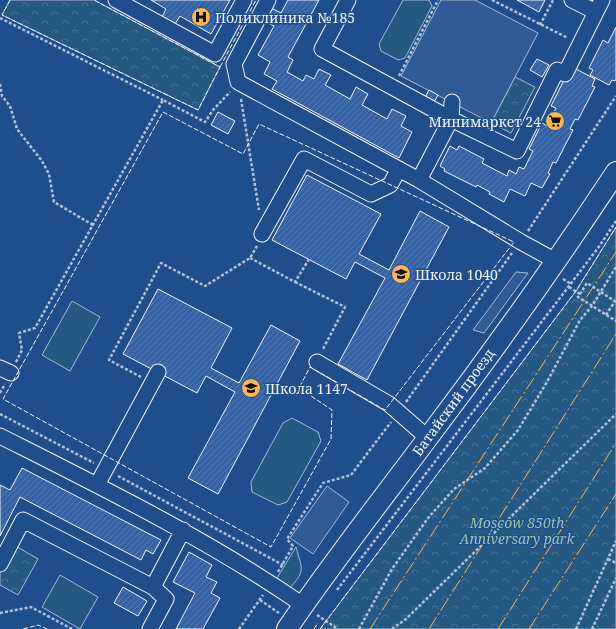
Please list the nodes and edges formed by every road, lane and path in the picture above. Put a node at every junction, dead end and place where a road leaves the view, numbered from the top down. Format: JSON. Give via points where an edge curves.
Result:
{"nodes":[{"id":1,"x":116,"y":0,"type":"edge"},
{"id":2,"x":244,"y":0,"type":"edge"},
{"id":3,"x":268,"y":0,"type":"edge"},
{"id":4,"x":348,"y":0,"type":"edge"},
{"id":5,"x":438,"y":0,"type":"edge"},
{"id":6,"x":492,"y":0,"type":"edge"},
{"id":7,"x":553,"y":0,"type":"edge"},
{"id":8,"x":572,"y":0,"type":"edge"},
{"id":9,"x":599,"y":6,"type":"edge"},
{"id":10,"x":0,"y":18,"type":"edge"},
{"id":11,"x":540,"y":25,"type":"junction"},
{"id":12,"x":580,"y":44,"type":"junction"},
{"id":13,"x":238,"y":82,"type":"junction"},
{"id":14,"x":0,"y":84,"type":"edge"},
{"id":15,"x":393,"y":88,"type":"junction"},
{"id":16,"x":616,"y":96,"type":"edge"},
{"id":17,"x":163,"y":100,"type":"junction"},
{"id":18,"x":452,"y":102,"type":"dead end"},
{"id":19,"x":451,"y":119,"type":"junction"},
{"id":20,"x":399,"y":169,"type":"junction"},
{"id":21,"x":616,"y":172,"type":"edge"},
{"id":22,"x":419,"y":180,"type":"junction"},
{"id":23,"x":616,"y":221,"type":"edge"},
{"id":24,"x":93,"y":225,"type":"junction"},
{"id":25,"x":262,"y":234,"type":"junction"},
{"id":26,"x":521,"y":242,"type":"junction"},
{"id":27,"x":250,"y":258,"type":"junction"},
{"id":28,"x":309,"y":259,"type":"dead end"},
{"id":29,"x":556,"y":261,"type":"junction"},
{"id":30,"x":616,"y":267,"type":"edge"},
{"id":31,"x":295,"y":282,"type":"junction"},
{"id":32,"x":569,"y":287,"type":"junction"},
{"id":33,"x":601,"y":292,"type":"junction"},
{"id":34,"x":580,"y":294,"type":"junction"},
{"id":35,"x":615,"y":302,"type":"edge"},
{"id":36,"x":592,"y":306,"type":"junction"},
{"id":37,"x":606,"y":315,"type":"junction"},
{"id":38,"x":616,"y":321,"type":"edge"},
{"id":39,"x":317,"y":362,"type":"joint"},
{"id":40,"x":5,"y":371,"type":"edge"},
{"id":41,"x":155,"y":377,"type":"joint"},
{"id":42,"x":0,"y":393,"type":"edge"},
{"id":43,"x":398,"y":413,"type":"junction"},
{"id":44,"x":0,"y":414,"type":"edge"},
{"id":45,"x":616,"y":414,"type":"edge"},
{"id":46,"x":428,"y":438,"type":"junction"},
{"id":47,"x":1,"y":439,"type":"edge"},
{"id":48,"x":105,"y":469,"type":"junction"},
{"id":49,"x":97,"y":485,"type":"junction"},
{"id":50,"x":183,"y":530,"type":"junction"},
{"id":51,"x":616,"y":541,"type":"edge"},
{"id":52,"x":608,"y":559,"type":"junction"},
{"id":53,"x":616,"y":563,"type":"edge"},
{"id":54,"x":0,"y":564,"type":"edge"},
{"id":55,"x":283,"y":565,"type":"junction"},
{"id":56,"x":616,"y":578,"type":"edge"},
{"id":57,"x":271,"y":583,"type":"junction"},
{"id":58,"x":152,"y":587,"type":"junction"},
{"id":59,"x":336,"y":591,"type":"dead end"},
{"id":60,"x":322,"y":609,"type":"dead end"},
{"id":61,"x":0,"y":613,"type":"edge"},
{"id":62,"x":312,"y":613,"type":"junction"},
{"id":63,"x":72,"y":629,"type":"edge"},
{"id":64,"x":150,"y":629,"type":"edge"},
{"id":65,"x":239,"y":629,"type":"edge"},
{"id":66,"x":287,"y":629,"type":"edge"},
{"id":67,"x":338,"y":629,"type":"edge"},
{"id":68,"x":359,"y":629,"type":"edge"},
{"id":69,"x":392,"y":629,"type":"edge"},
{"id":70,"x":576,"y":629,"type":"edge"},
{"id":71,"x":592,"y":629,"type":"edge"}],
"edges":[{"from":1,"to":2,"type":"lane","via":[[215,54]]},
{"from":3,"to":13,"type":"lane","via":[[234,64]]},
{"from":4,"to":15,"type":"lane","via":[[322,49]]},
{"from":5,"to":15,"type":"path"},
{"from":6,"to":11,"type":"path"},
{"from":7,"to":11,"type":"path"},
{"from":8,"to":9,"type":"lane"},
{"from":9,"to":12,"type":"lane"},
{"from":10,"to":17,"type":"path"},
{"from":11,"to":12,"type":"path"},
{"from":12,"to":19,"type":"lane","via":[[565,74],[557,70],[517,150]]},
{"from":13,"to":17,"type":"path","via":[[205,122]]},
{"from":13,"to":20,"type":"lane"},
{"from":13,"to":25,"type":"path"},
{"from":14,"to":24,"type":"path","via":[[2,96],[10,106],[17,129],[42,160],[49,174],[54,202]]},
{"from":15,"to":19,"type":"lane"},
{"from":16,"to":26,"type":"path"},
{"from":17,"to":24,"type":"path"},
{"from":18,"to":19,"type":"lane"},
{"from":19,"to":22,"type":"lane"},
{"from":20,"to":22,"type":"lane"},
{"from":20,"to":25,"type":"lane","via":[[390,185],[371,194],[304,159]]},
{"from":21,"to":29,"type":"main road","name":"Батайский проезд"},
{"from":22,"to":26,"type":"lane"},
{"from":23,"to":32,"type":"path"},
{"from":24,"to":40,"type":"path","via":[[35,328],[19,333],[22,350]]},
{"from":25,"to":27,"type":"path"},
{"from":26,"to":29,"type":"lane"},
{"from":26,"to":43,"type":"path"},
{"from":27,"to":31,"type":"path"},
{"from":27,"to":41,"type":"path","via":[[205,286],[161,263],[109,360]]},
{"from":28,"to":31,"type":"path"},
{"from":29,"to":46,"type":"main road","name":"Батайский проезд"},
{"from":30,"to":33,"type":"path"},
{"from":31,"to":39,"type":"path","via":[[345,307]]},
{"from":32,"to":34,"type":"path"},
{"from":32,"to":59,"type":"path"},
{"from":33,"to":34,"type":"path","via":[[587,283]]},
{"from":33,"to":35,"type":"path"},
{"from":33,"to":36,"type":"path"},
{"from":34,"to":36,"type":"path","via":[[578,297]]},
{"from":35,"to":37,"type":"path"},
{"from":36,"to":37,"type":"path"},
{"from":36,"to":68,"type":"path","via":[[580,320],[518,430],[485,468],[454,488],[428,518],[392,569]]},
{"from":37,"to":38,"type":"path"},
{"from":39,"to":43,"type":"lane","via":[[389,404]]},
{"from":40,"to":42,"type":"path"},
{"from":41,"to":48,"type":"lane"},
{"from":43,"to":46,"type":"lane"},
{"from":43,"to":55,"type":"path","via":[[350,475],[323,483],[287,539],[293,546]]},
{"from":44,"to":48,"type":"path"},
{"from":45,"to":69,"type":"path","via":[[406,619]]},
{"from":46,"to":62,"type":"main road","name":"Батайский проезд","via":[[358,528]]},
{"from":47,"to":49,"type":"lane"},
{"from":48,"to":49,"type":"lane"},
{"from":48,"to":55,"type":"path"},
{"from":49,"to":50,"type":"lane"},
{"from":50,"to":57,"type":"lane"},
{"from":50,"to":58,"type":"lane"},
{"from":51,"to":52,"type":"path"},
{"from":52,"to":53,"type":"path"},
{"from":52,"to":70,"type":"path"},
{"from":54,"to":58,"type":"lane","via":[[23,520]]},
{"from":55,"to":57,"type":"path"},
{"from":56,"to":71,"type":"path"},
{"from":57,"to":62,"type":"lane"},
{"from":57,"to":65,"type":"path"},
{"from":58,"to":64,"type":"lane","via":[[166,598]]},
{"from":60,"to":62,"type":"path"},
{"from":61,"to":63,"type":"path","via":[[31,607]]},
{"from":62,"to":66,"type":"main road","name":"Батайский проезд"},
{"from":62,"to":67,"type":"path"}]}
